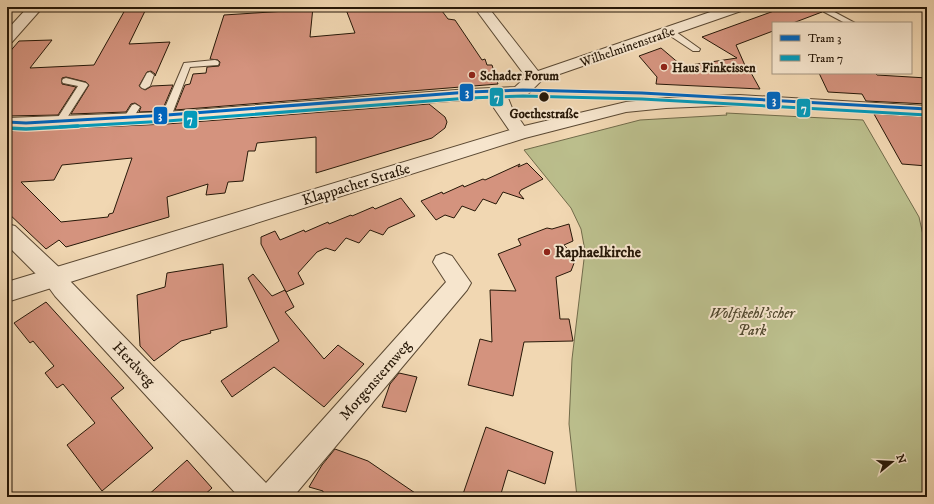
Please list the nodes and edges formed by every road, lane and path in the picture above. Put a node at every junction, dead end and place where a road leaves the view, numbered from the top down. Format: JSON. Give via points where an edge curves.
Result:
{"nodes":[{"id":1,"x":36,"y":7,"type":"edge"},
{"id":2,"x":481,"y":7,"type":"edge"},
{"id":3,"x":739,"y":7,"type":"edge"},
{"id":4,"x":819,"y":7,"type":"edge"},
{"id":5,"x":849,"y":22,"type":"edge"},
{"id":6,"x":669,"y":32,"type":"junction"},
{"id":7,"x":7,"y":39,"type":"edge"},
{"id":8,"x":696,"y":49,"type":"dead end"},
{"id":9,"x":215,"y":64,"type":"dead end"},
{"id":10,"x":150,"y":75,"type":"dead end"},
{"id":11,"x":535,"y":78,"type":"junction"},
{"id":12,"x":66,"y":81,"type":"dead end"},
{"id":13,"x":144,"y":86,"type":"dead end"},
{"id":14,"x":498,"y":93,"type":"junction"},
{"id":15,"x":927,"y":111,"type":"edge"},
{"id":16,"x":166,"y":117,"type":"junction"},
{"id":17,"x":60,"y":122,"type":"junction"},
{"id":18,"x":7,"y":124,"type":"edge"},
{"id":19,"x":520,"y":133,"type":"junction"},
{"id":20,"x":7,"y":232,"type":"edge"},
{"id":21,"x":444,"y":262,"type":"dead end"},
{"id":22,"x":55,"y":278,"type":"junction"},
{"id":23,"x":7,"y":292,"type":"edge"},
{"id":24,"x":259,"y":497,"type":"edge"},
{"id":25,"x":273,"y":497,"type":"edge"}],
"edges":[{"from":1,"to":7,"type":"street"},
{"from":2,"to":11,"type":"street"},
{"from":3,"to":6,"type":"street","name":"Wilhelminenstraße"},
{"from":4,"to":5,"type":"lane"},
{"from":6,"to":8,"type":"lane"},
{"from":6,"to":11,"type":"street","name":"Wilhelminenstraße"},
{"from":9,"to":16,"type":"lane","via":[[187,65]]},
{"from":10,"to":13,"type":"lane"},
{"from":11,"to":14,"type":"street","name":"Wilhelminenstraße","via":[[520,92]]},
{"from":12,"to":17,"type":"lane","via":[[83,85]]},
{"from":14,"to":16,"type":"street"},
{"from":14,"to":19,"type":"street","via":[[503,108]]},
{"from":15,"to":19,"type":"street","name":"Klappacher Straße","via":[[711,100],[626,107]]},
{"from":16,"to":17,"type":"street","via":[[136,113]]},
{"from":17,"to":18,"type":"street"},
{"from":19,"to":22,"type":"street","name":"Klappacher Straße"},
{"from":20,"to":22,"type":"street","name":"Herdweg"},
{"from":21,"to":25,"type":"street","name":"Morgensternweg","via":[[460,283]]},
{"from":22,"to":23,"type":"street","name":"Klappacher Straße"},
{"from":22,"to":24,"type":"street","name":"Herdweg"}]}
